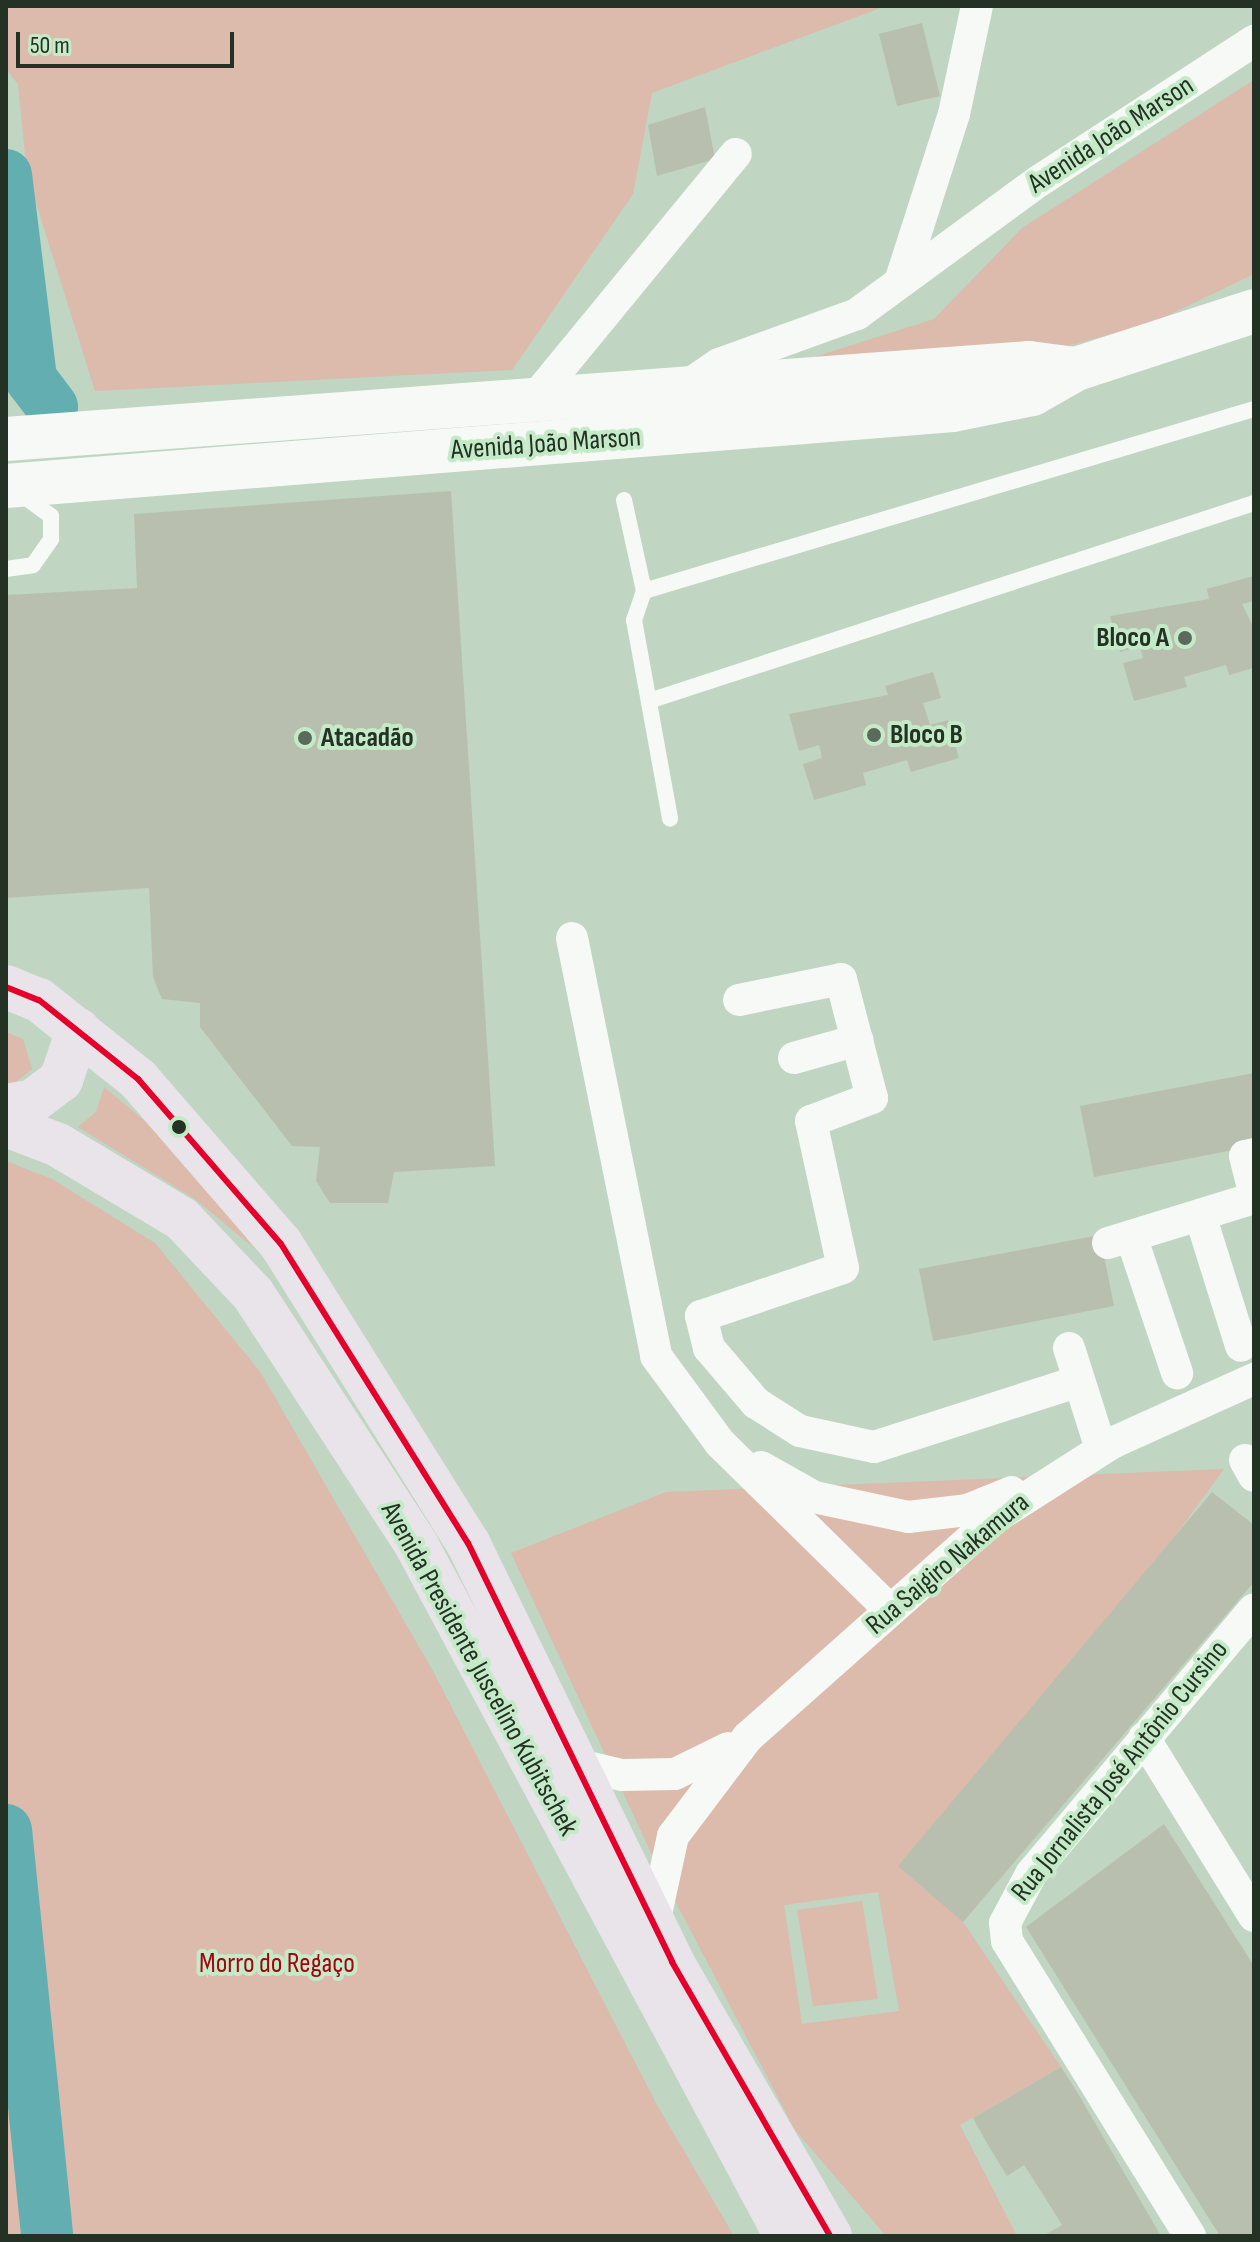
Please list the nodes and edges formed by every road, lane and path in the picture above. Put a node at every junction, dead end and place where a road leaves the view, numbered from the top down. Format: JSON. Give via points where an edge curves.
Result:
{"nodes":[{"id":1,"x":977,"y":6,"type":"edge"},
{"id":2,"x":1254,"y":41,"type":"edge"},
{"id":3,"x":736,"y":154,"type":"dead end"},
{"id":4,"x":901,"y":279,"type":"junction"},
{"id":5,"x":1254,"y":311,"type":"edge"},
{"id":6,"x":1076,"y":369,"type":"junction"},
{"id":7,"x":679,"y":393,"type":"junction"},
{"id":8,"x":532,"y":402,"type":"junction"},
{"id":9,"x":1254,"y":409,"type":"edge"},
{"id":10,"x":6,"y":439,"type":"edge"},
{"id":11,"x":6,"y":486,"type":"edge"},
{"id":12,"x":6,"y":495,"type":"edge"},
{"id":13,"x":624,"y":500,"type":"dead end"},
{"id":14,"x":1254,"y":503,"type":"edge"},
{"id":15,"x":6,"y":569,"type":"edge"},
{"id":16,"x":644,"y":591,"type":"junction"},
{"id":17,"x":649,"y":701,"type":"junction"},
{"id":18,"x":670,"y":819,"type":"dead end"},
{"id":19,"x":572,"y":938,"type":"dead end"},
{"id":20,"x":6,"y":987,"type":"edge"},
{"id":21,"x":739,"y":1000,"type":"dead end"},
{"id":22,"x":78,"y":1030,"type":"junction"},
{"id":23,"x":858,"y":1040,"type":"junction"},
{"id":24,"x":794,"y":1058,"type":"dead end"},
{"id":25,"x":6,"y":1106,"type":"edge"},
{"id":26,"x":6,"y":1125,"type":"edge"},
{"id":27,"x":1254,"y":1154,"type":"edge"},
{"id":28,"x":1254,"y":1191,"type":"edge"},
{"id":29,"x":1254,"y":1198,"type":"edge"},
{"id":30,"x":1200,"y":1215,"type":"junction"},
{"id":31,"x":1241,"y":1346,"type":"dead end"},
{"id":32,"x":1069,"y":1348,"type":"dead end"},
{"id":33,"x":1177,"y":1373,"type":"dead end"},
{"id":34,"x":1254,"y":1379,"type":"edge"},
{"id":35,"x":1079,"y":1381,"type":"junction"},
{"id":36,"x":720,"y":1443,"type":"junction"},
{"id":37,"x":1101,"y":1449,"type":"junction"},
{"id":38,"x":1073,"y":1466,"type":"junction"},
{"id":39,"x":1254,"y":1609,"type":"edge"},
{"id":40,"x":890,"y":1610,"type":"junction"},
{"id":41,"x":748,"y":1737,"type":"junction"},
{"id":42,"x":1144,"y":1738,"type":"junction"},
{"id":43,"x":575,"y":1764,"type":"junction"},
{"id":44,"x":1254,"y":1916,"type":"edge"},
{"id":45,"x":654,"y":1923,"type":"junction"},
{"id":46,"x":786,"y":2236,"type":"edge"},
{"id":47,"x":830,"y":2236,"type":"edge"},
{"id":48,"x":1190,"y":2236,"type":"edge"}],
"edges":[{"from":1,"to":4,"type":"street","via":[[954,114]]},
{"from":2,"to":4,"type":"street","name":"Avenida João Marson"},
{"from":3,"to":8,"type":"street"},
{"from":4,"to":7,"type":"street","name":"Avenida João Marson","via":[[857,314],[719,364]]},
{"from":5,"to":6,"type":"main road","name":"Avenida João Marson"},
{"from":6,"to":7,"type":"main road","name":"Avenida João Marson","via":[[1029,363]]},
{"from":6,"to":11,"type":"main road","name":"Avenida João Marson","via":[[1032,394],[894,418]]},
{"from":7,"to":8,"type":"main road","name":"Avenida João Marson"},
{"from":8,"to":10,"type":"main road","name":"Avenida João Marson"},
{"from":9,"to":16,"type":"lane"},
{"from":12,"to":15,"type":"lane","via":[[34,499],[52,527],[38,561]]},
{"from":13,"to":16,"type":"lane"},
{"from":14,"to":17,"type":"lane"},
{"from":16,"to":17,"type":"lane","via":[[634,620]]},
{"from":17,"to":18,"type":"lane"},
{"from":19,"to":36,"type":"street","via":[[656,1356]]},
{"from":20,"to":22,"type":"main road","name":"Avenida Presidente Juscelino Kubitschek","via":[[39,1000]]},
{"from":21,"to":23,"type":"street","via":[[835,976],[843,984]]},
{"from":22,"to":25,"type":"main road","via":[[61,1080],[33,1101]]},
{"from":22,"to":43,"type":"main road","name":"Avenida Presidente Juscelino Kubitschek","via":[[138,1079],[281,1244],[468,1543]]},
{"from":23,"to":24,"type":"street"},
{"from":23,"to":35,"type":"street","via":[[872,1098],[811,1126],[843,1268],[710,1310],[700,1323],[709,1348],[756,1403],[800,1431],[874,1447]]},
{"from":26,"to":46,"type":"main road","name":"Avenida Presidente Juscelino Kubitschek","via":[[58,1145],[182,1219],[253,1294],[417,1546]]},
{"from":27,"to":28,"type":"street","via":[[1245,1156]]},
{"from":29,"to":30,"type":"street"},
{"from":30,"to":31,"type":"street"},
{"from":30,"to":33,"type":"street","via":[[1120,1239]]},
{"from":32,"to":35,"type":"street"},
{"from":34,"to":37,"type":"street","name":"Rua Saigiro Nakamura"},
{"from":35,"to":37,"type":"street"},
{"from":36,"to":38,"type":"street","via":[[814,1497],[908,1517],[967,1510]]},
{"from":36,"to":40,"type":"street"},
{"from":37,"to":38,"type":"street","name":"Rua Saigiro Nakamura"},
{"from":38,"to":40,"type":"street","name":"Rua Saigiro Nakamura","via":[[996,1517]]},
{"from":39,"to":42,"type":"street","name":"Rua Jornalista José Antônio Cursino"},
{"from":40,"to":41,"type":"street","name":"Rua Saigiro Nakamura"},
{"from":41,"to":43,"type":"street","name":"Rua Saigiro Nakamura","via":[[675,1774],[622,1775]]},
{"from":41,"to":45,"type":"street","name":"Rua Saigiro Nakamura","via":[[673,1836]]},
{"from":42,"to":44,"type":"street"},
{"from":42,"to":48,"type":"street","name":"Rua Jornalista José Antônio Cursino","via":[[1013,1898],[1007,1941]]},
{"from":43,"to":45,"type":"main road","name":"Avenida Presidente Juscelino Kubitschek"},
{"from":45,"to":47,"type":"main road","name":"Avenida Presidente Juscelino Kubitschek","via":[[719,2051]]}]}
